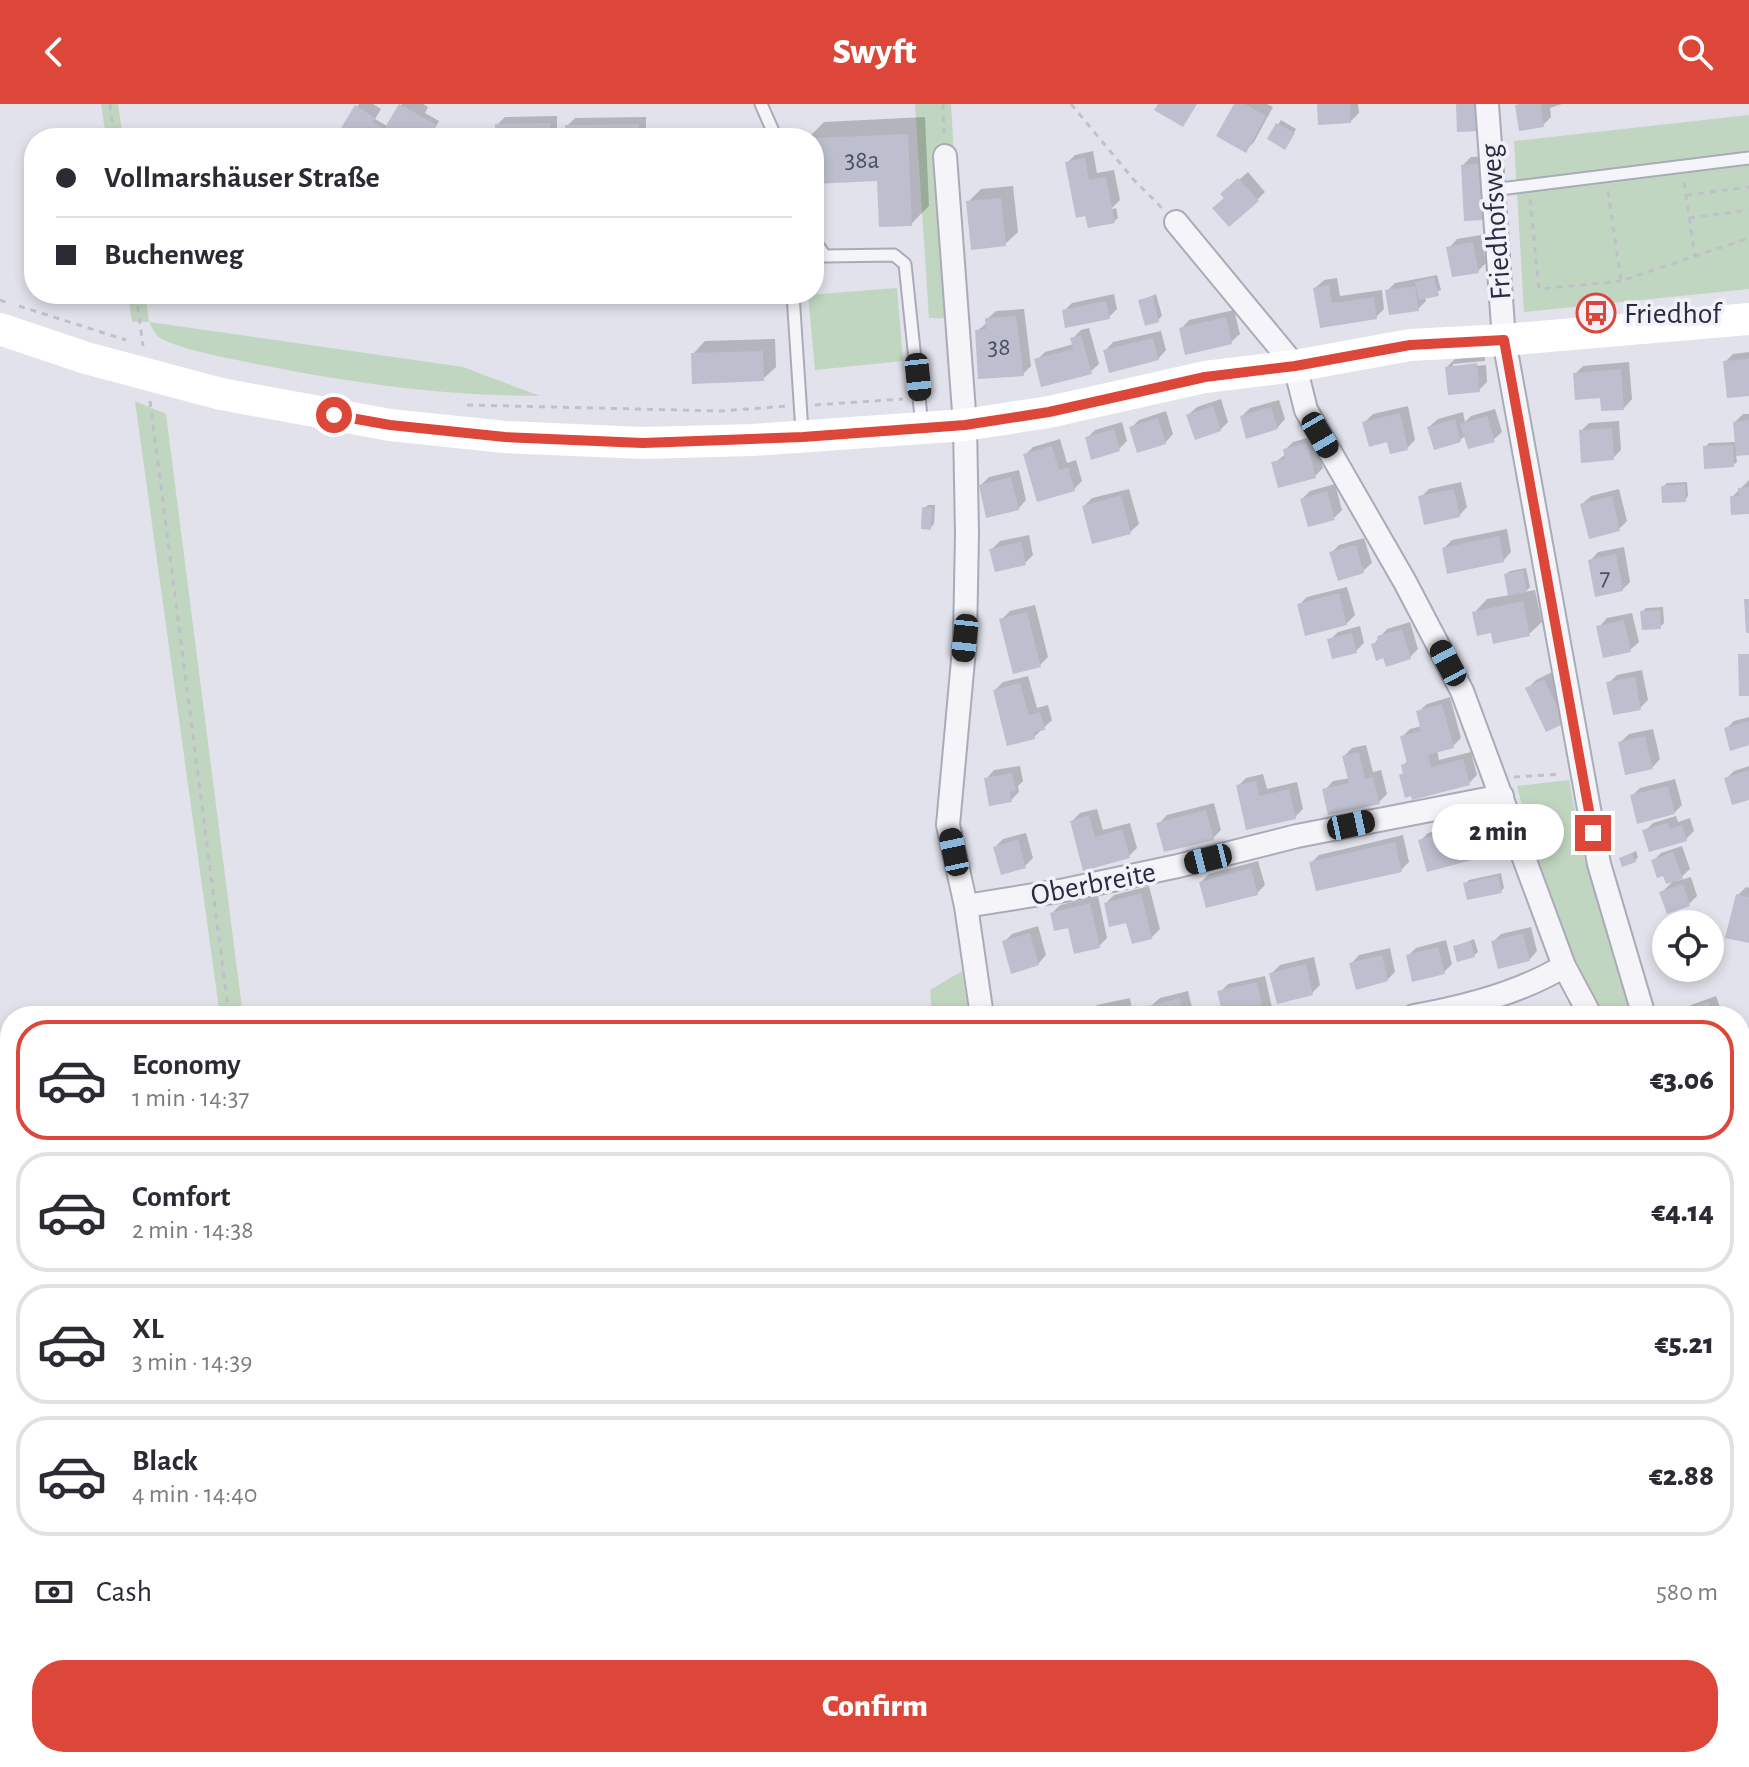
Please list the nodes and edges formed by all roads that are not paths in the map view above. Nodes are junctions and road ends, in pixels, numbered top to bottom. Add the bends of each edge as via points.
1 (761, 104) edge
2 (1487, 104) edge
3 (772, 128) edge
4 (945, 156) road end
5 (1749, 158) edge
6 (1491, 190) junction
7 (1176, 222) road end
8 (824, 255) edge
9 (794, 304) edge
10 (1749, 319) edge
11 (0, 329) edge
12 (1504, 340) junction
13 (1295, 366) junction
14 (922, 417) junction
15 (802, 421) junction
16 (965, 425) junction
17 (1498, 787) junction
18 (966, 906) junction
19 (1564, 966) junction
20 (981, 1006) edge
21 (1466, 1006) edge
22 (1585, 1006) edge
23 (1641, 1006) edge

1 - 3 lane
2 - 6 street, Friedhofsweg
4 - 16 street
5 - 6 lane
6 - 12 street, Friedhofsweg
7 - 13 street
8 - 14 lane via 894,255 905,264
9 - 15 lane
10 - 12 main road
11 - 15 main road via 145,360 221,394 390,425 643,443
12 - 13 main road via 1410,345
12 - 23 street, Friedhofsweg via 1599,864
13 - 16 main road via 1205,377
13 - 17 street via 1306,410 1462,691
14 - 15 main road
14 - 16 main road
16 - 18 street via 965,638 948,825
17 - 18 street, Oberbreite via 1122,878
17 - 19 street
18 - 20 street
19 - 21 street via 1536,983
19 - 22 street

